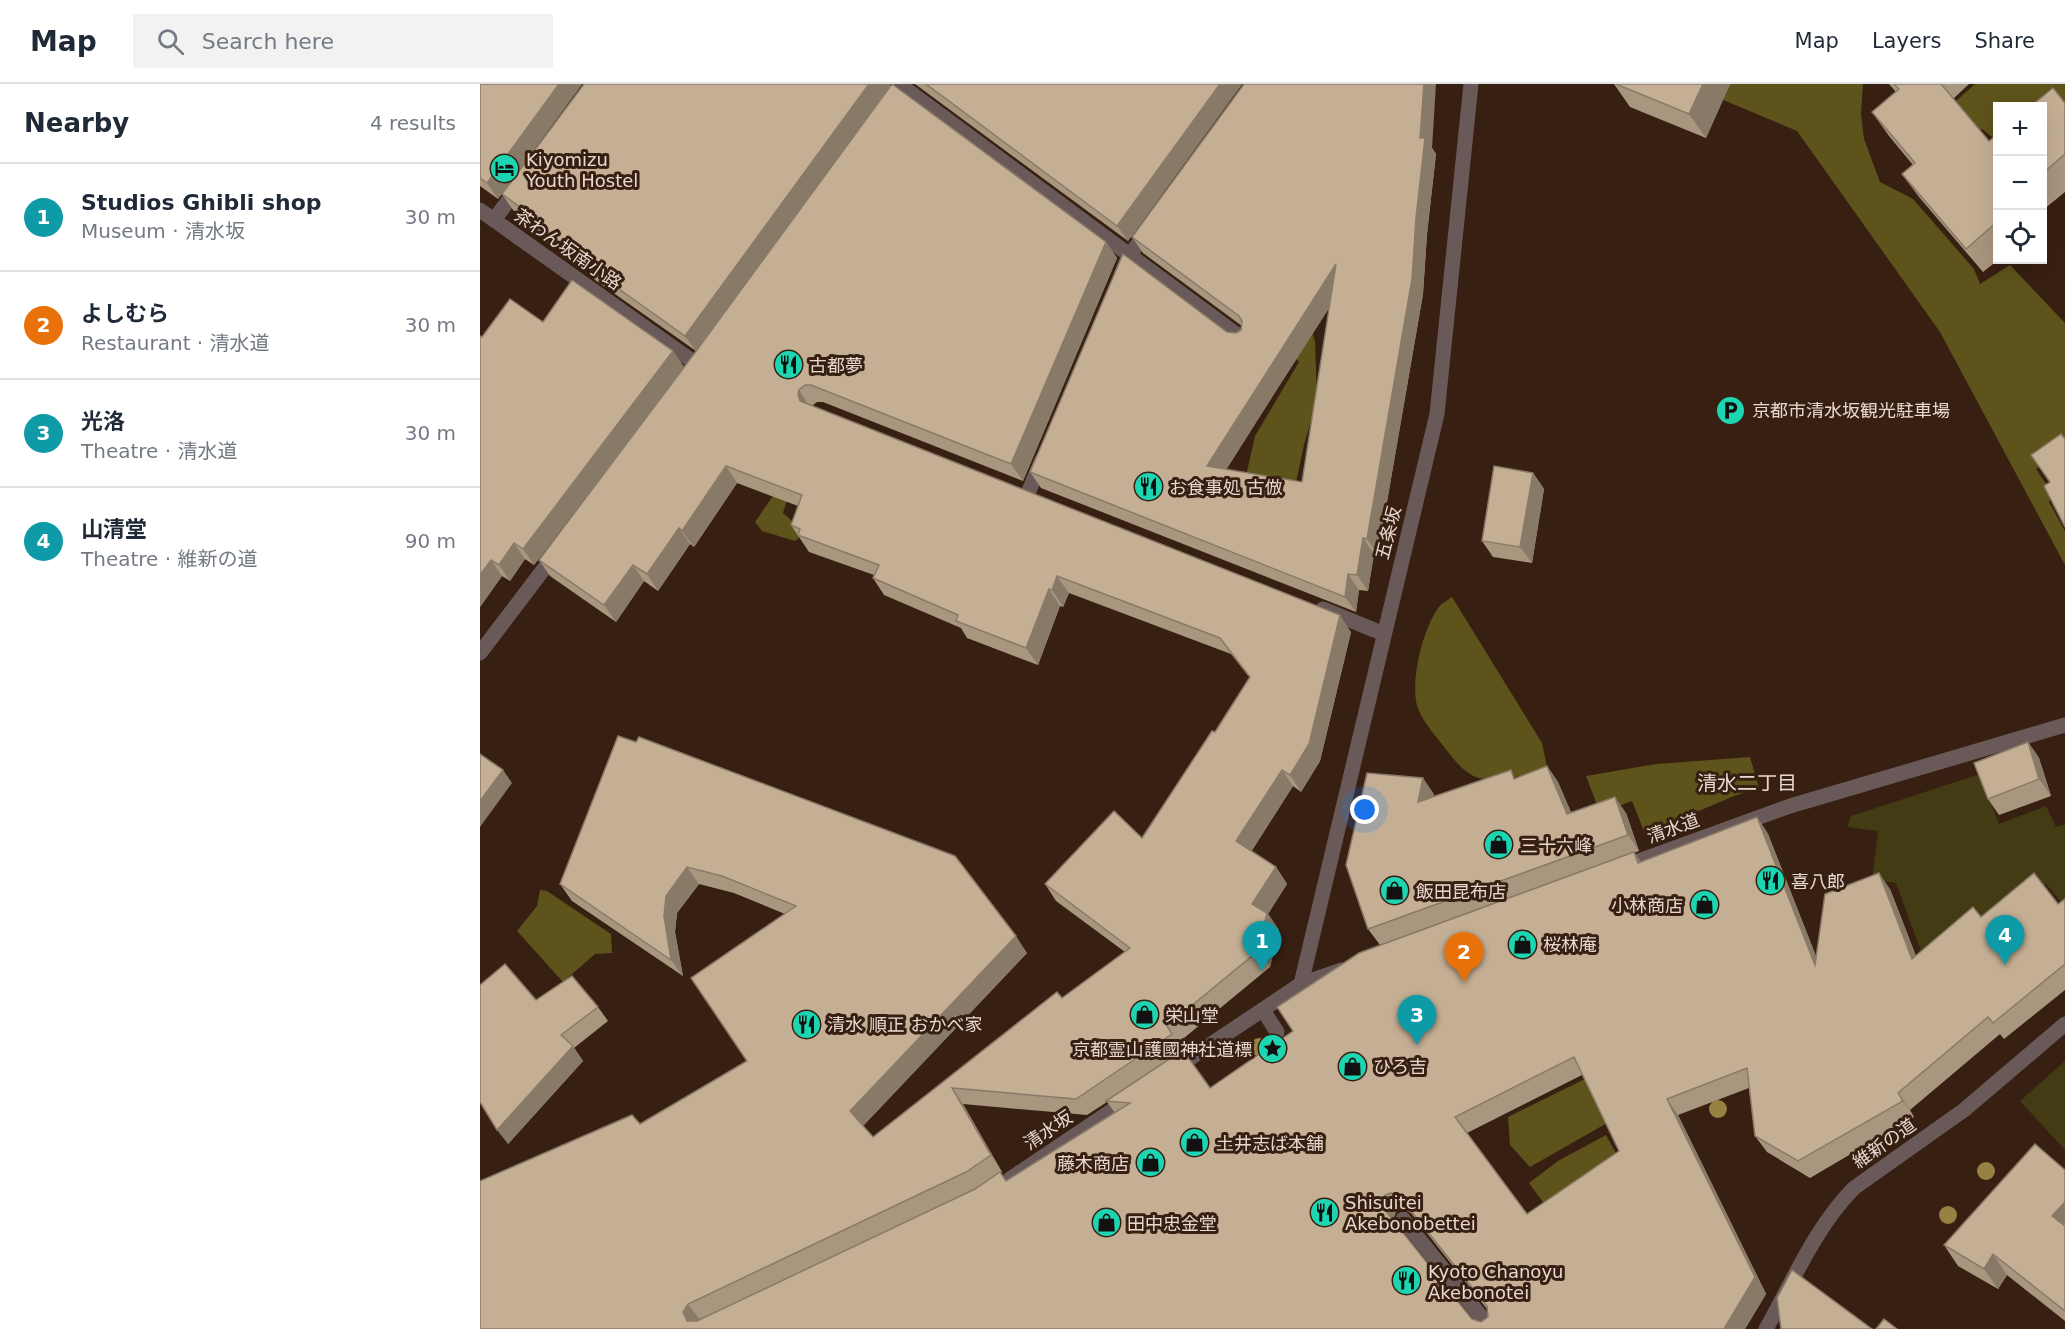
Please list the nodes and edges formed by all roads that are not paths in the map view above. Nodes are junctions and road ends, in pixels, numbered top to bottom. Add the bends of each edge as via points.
1 (1471, 84) edge
2 (902, 85) edge
3 (881, 115) edge
4 (527, 175) edge
5 (480, 210) edge
6 (1157, 218) edge
7 (494, 220) junction
8 (1129, 256) junction
9 (1116, 288) edge
10 (1244, 340) edge
11 (698, 365) edge
12 (1046, 450) edge
13 (1028, 493) edge
14 (565, 542) edge
15 (1311, 604) edge
16 (1384, 634) junction
17 (480, 653) edge
18 (2065, 725) edge
19 (1613, 870) edge
20 (1352, 966) edge
21 (1301, 984) junction
22 (1263, 1010) junction
23 (2065, 1024) edge
24 (1277, 1032) edge
25 (1163, 1076) edge
26 (1143, 1090) edge
27 (997, 1188) edge
28 (1403, 1219) edge
29 (1491, 1329) edge
30 (1766, 1329) edge

1 - 16 street, 五条坂 via 1437,414
2 - 3 street
2 - 8 street
4 - 7 street, 茶わん坂南小路
5 - 7 street
6 - 8 street
7 - 11 street, 茶わん坂南小路
8 - 9 street
8 - 10 street
12 - 13 street
14 - 17 street
15 - 16 street
16 - 21 street, 五条坂
18 - 19 street, 清水道 via 1790,806
20 - 21 street
21 - 22 street
22 - 24 street
22 - 25 street
23 - 30 street, 維新の道 via 1964,1110 1846,1196
26 - 27 street, 清水坂
28 - 29 street

